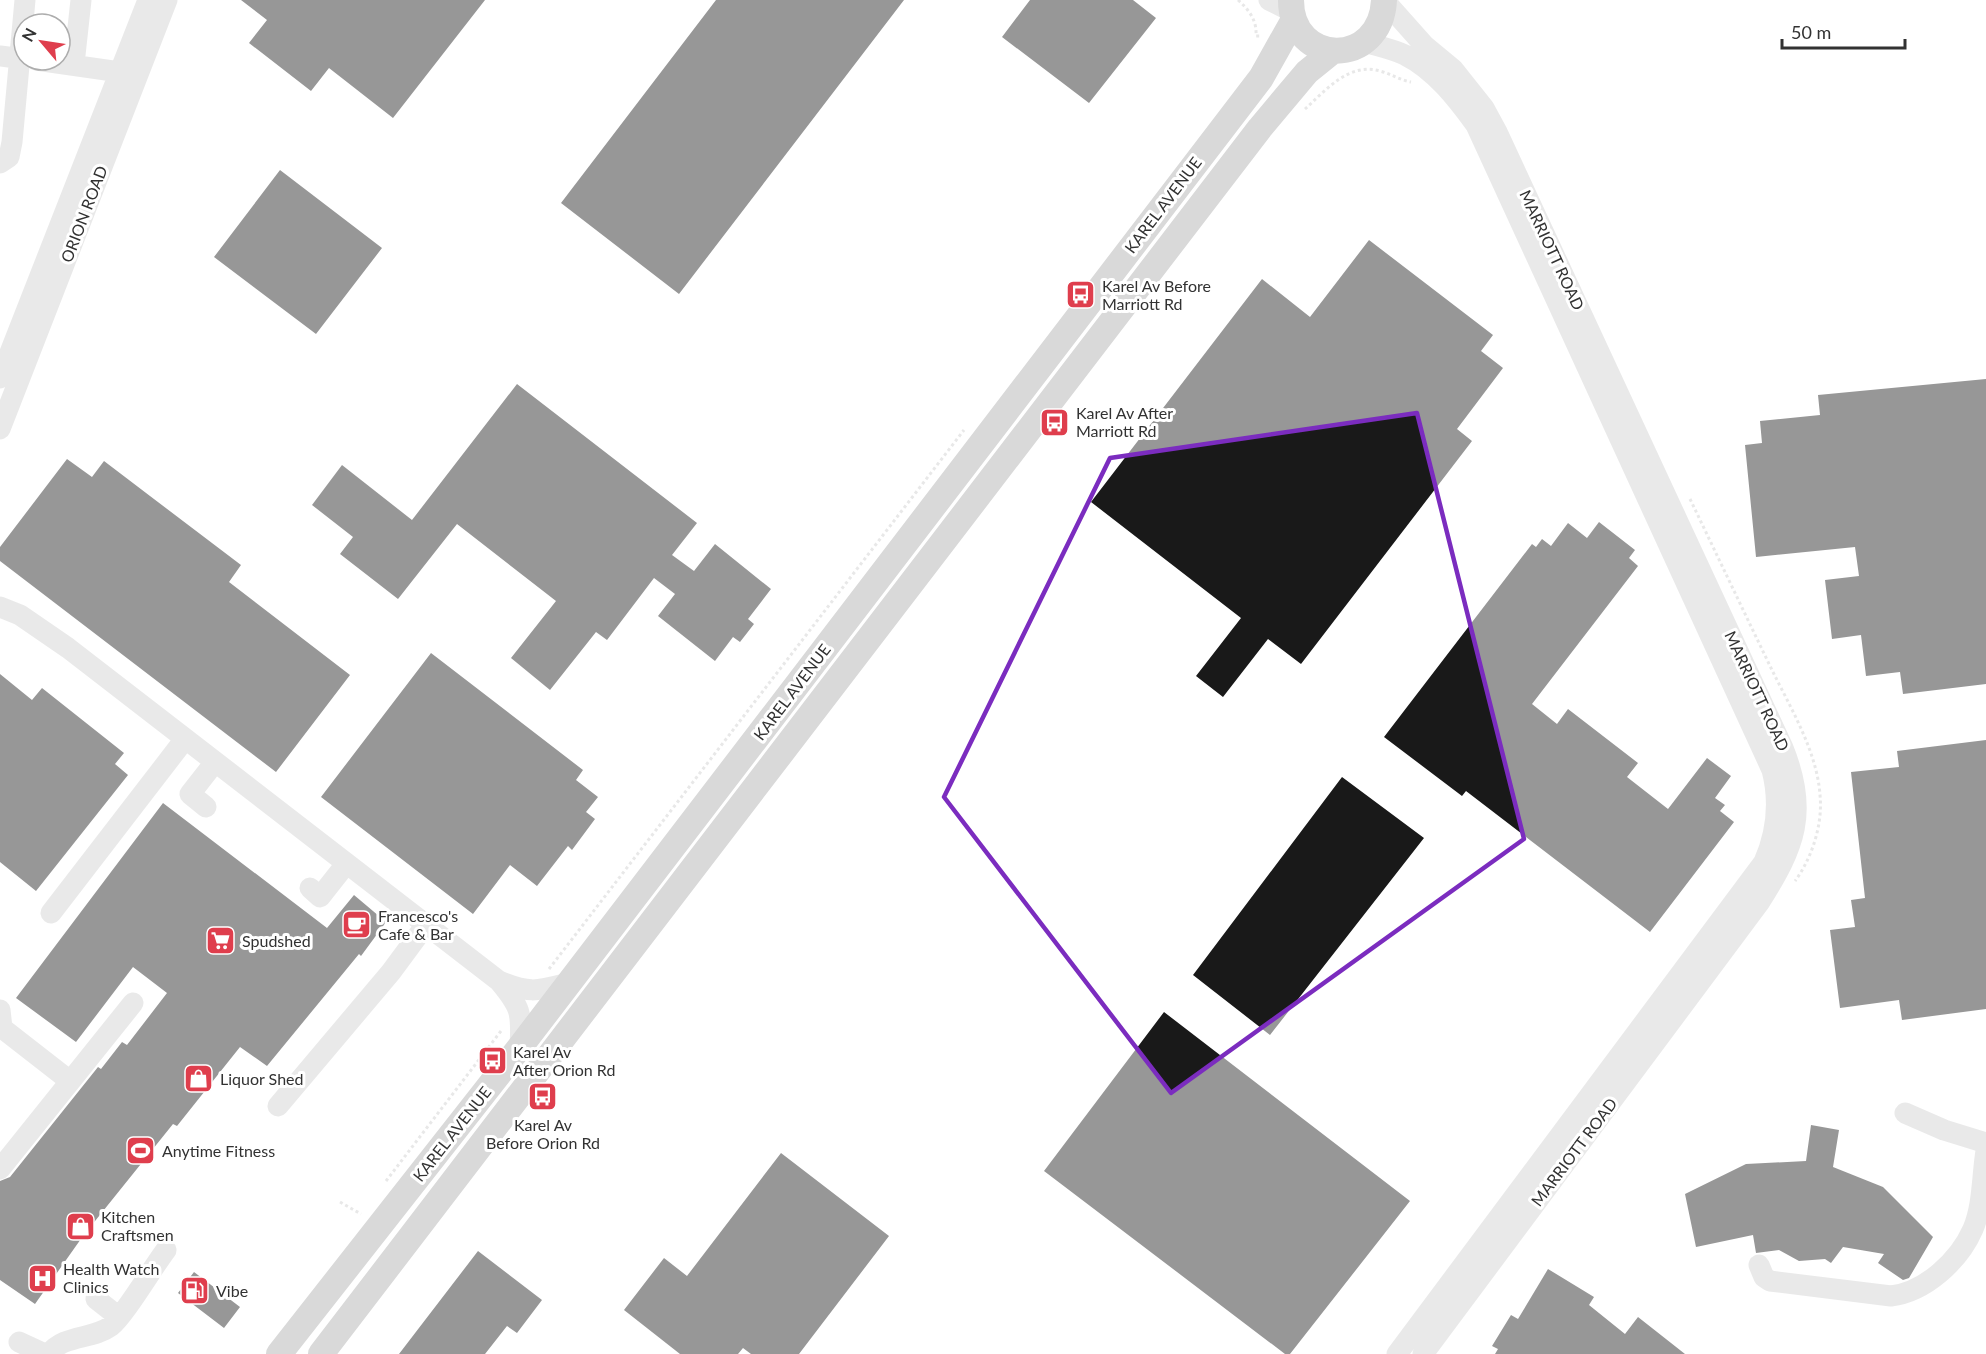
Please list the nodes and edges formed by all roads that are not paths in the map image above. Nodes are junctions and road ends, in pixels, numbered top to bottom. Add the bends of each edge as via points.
1 (81, 0) edge
2 (148, 0) edge
3 (167, 0) edge
4 (1384, 0) edge
5 (1286, 8) edge
6 (1364, 42) junction
7 (1333, 51) junction
8 (74, 64) joint
9 (19, 72) edge
10 (120, 72) junction
11 (0, 163) edge
12 (0, 378) edge
13 (0, 429) edge
14 (0, 607) edge
15 (185, 739) junction
16 (215, 762) junction
17 (206, 807) dead end
18 (346, 864) junction
19 (310, 888) dead end
20 (51, 913) dead end
21 (424, 926) junction
22 (569, 983) junction
23 (525, 999) junction
24 (133, 1004) dead end
25 (1, 1023) edge
26 (520, 1047) junction
27 (70, 1081) junction
28 (287, 1105) dead end
29 (1905, 1113) dead end
30 (1986, 1143) edge
31 (1986, 1151) edge
32 (0, 1169) edge
33 (442, 1196) junction
34 (166, 1250) dead end
35 (1759, 1265) dead end
36 (346, 1268) junction
37 (96, 1299) dead end
38 (119, 1317) junction
39 (19, 1342) dead end
40 (47, 1354) edge
41 (279, 1354) edge
42 (321, 1354) edge
43 (1396, 1354) edge
44 (1424, 1354) edge

1 - 8 street
2 - 10 street, ORION ROAD
3 - 13 street, ORION ROAD
4 - 6 main road via 1379,24
4 - 44 street, MARRIOTT ROAD via 1424,45 1453,69 1484,108 1497,132 1783,748 1795,781 1797,805 1790,849 1759,903
5 - 7 main road, KAREL AVENUE via 1309,42
5 - 22 main road, KAREL AVENUE via 1261,78
6 - 7 main road, KAREL AVENUE via 1344,51
6 - 43 street, MARRIOTT ROAD via 1405,55 1417,63 1441,81 1476,125 1772,770 1777,810 1764,862
7 - 33 main road, KAREL AVENUE via 1307,72 1260,128
8 - 10 street
9 - 11 street via 9,157
10 - 12 street, ORION ROAD
14 - 15 street via 20,615 68,648
15 - 16 street
15 - 20 street
16 - 17 street via 190,794
16 - 18 street
18 - 19 street via 320,897
18 - 21 street
21 - 23 street via 499,981 522,991
21 - 28 street via 397,977
22 - 23 street
22 - 26 main road, KAREL AVENUE
23 - 26 street
24 - 27 street
25 - 27 street
26 - 36 main road, KAREL AVENUE
27 - 32 street
29 - 30 street
31 - 35 street via 1974,1228 1957,1253 1920,1287 1891,1296 1770,1281
33 - 36 main road via 430,1195
33 - 42 main road, KAREL AVENUE
34 - 38 street
36 - 41 main road, KAREL AVENUE
37 - 38 street
38 - 40 street via 98,1334 56,1345
39 - 40 street

